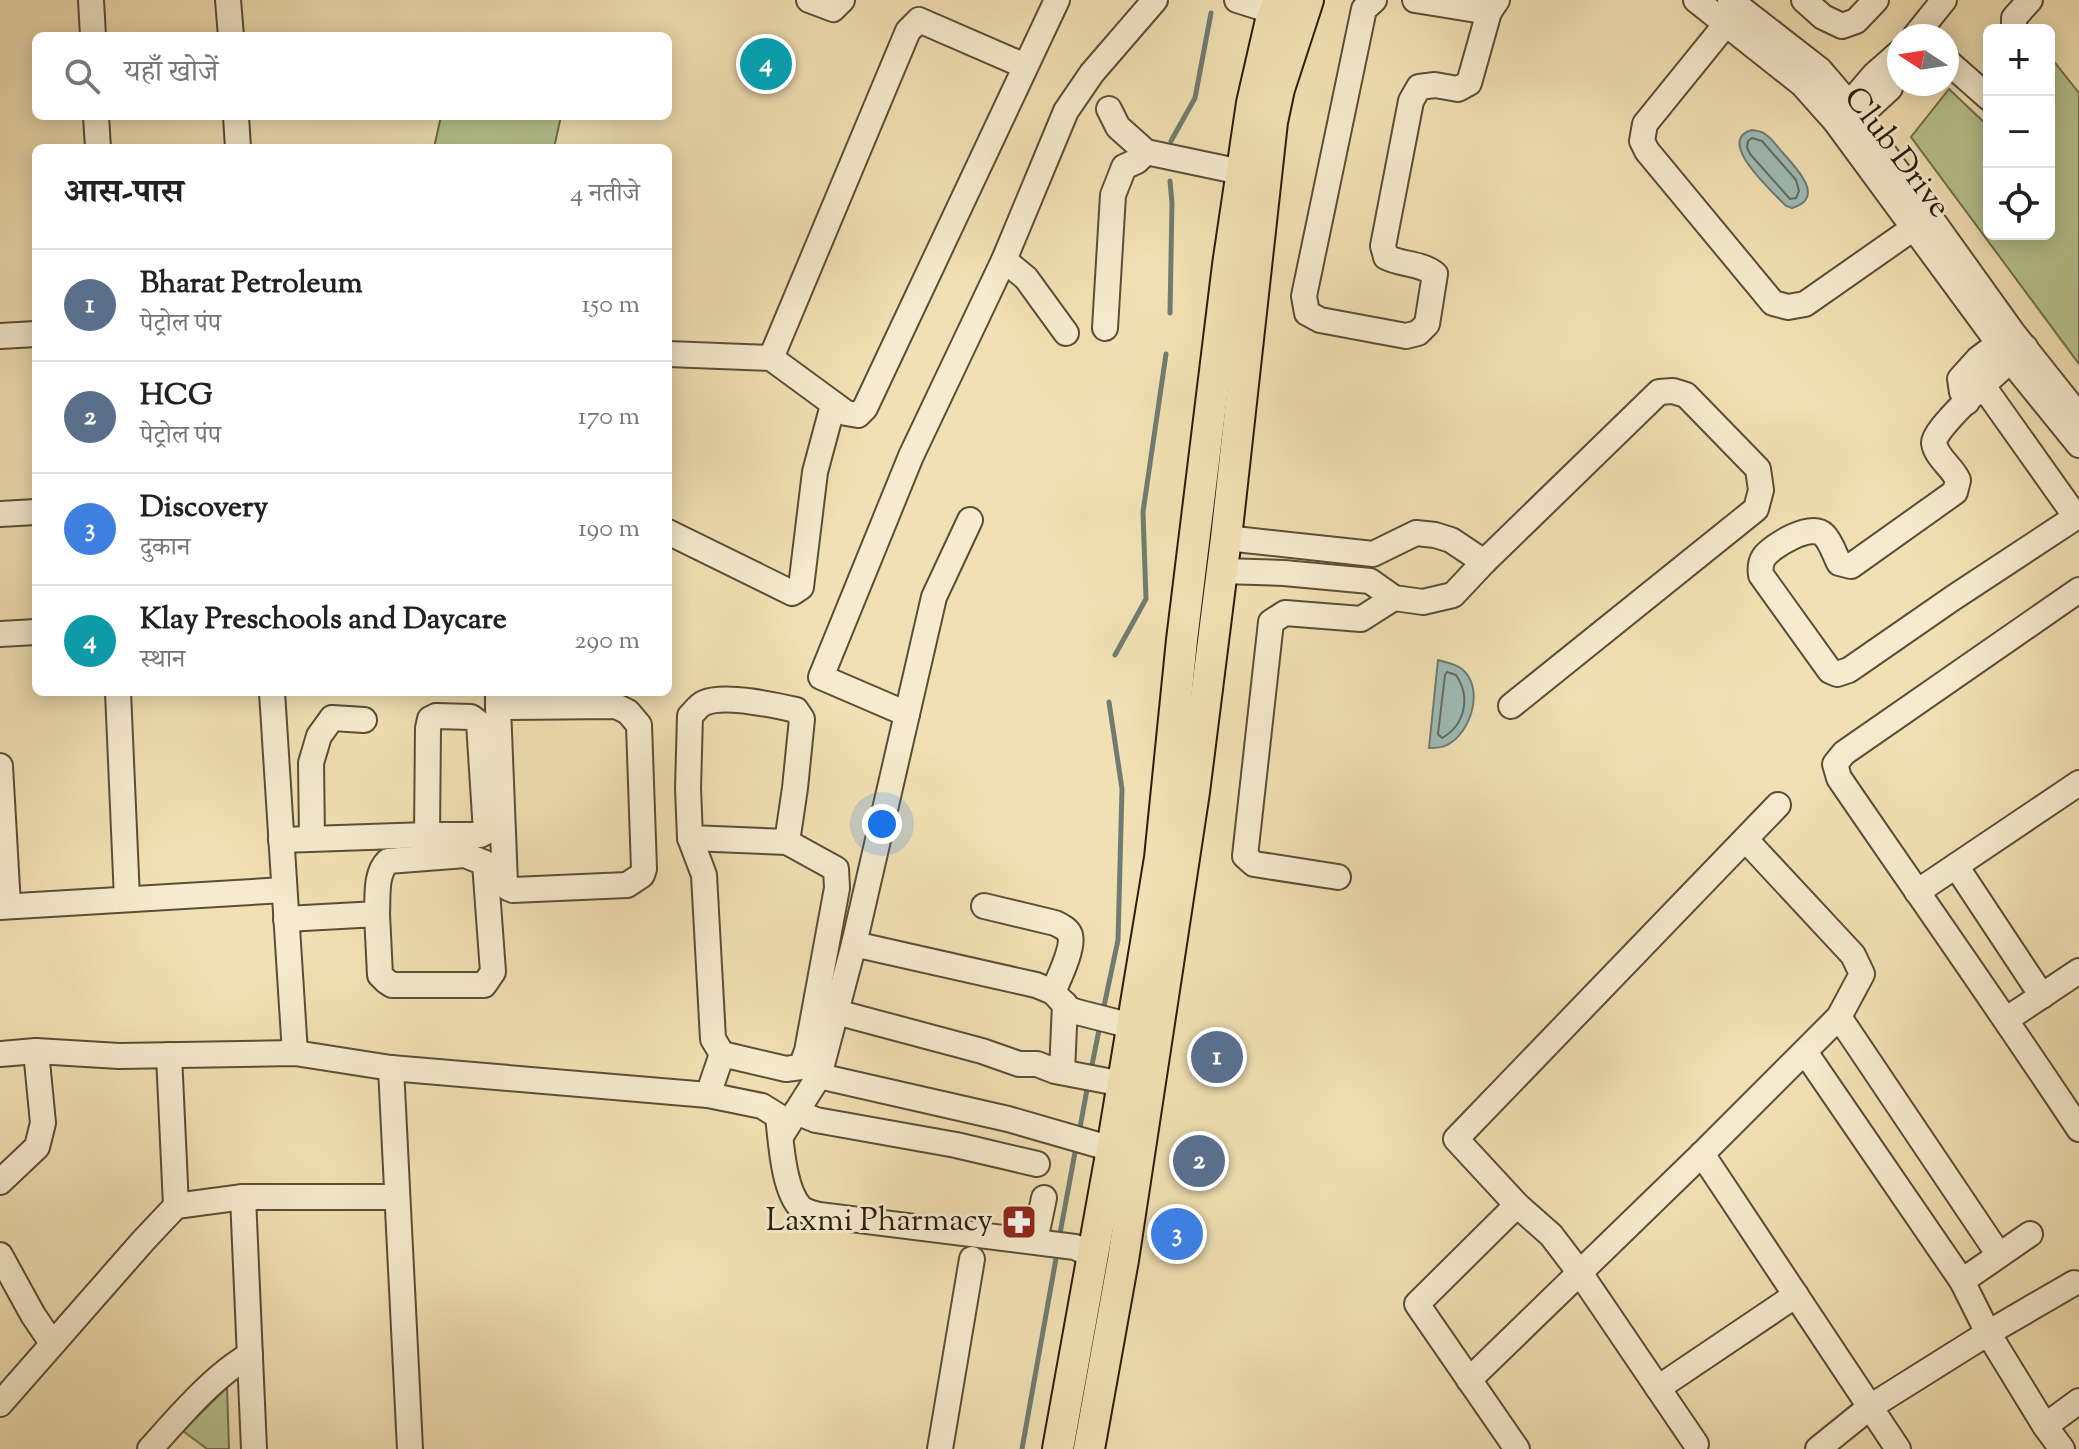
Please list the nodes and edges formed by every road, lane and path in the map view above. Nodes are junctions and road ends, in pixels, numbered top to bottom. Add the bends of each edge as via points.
1 (91, 0) edge
2 (228, 0) edge
3 (809, 0) edge
4 (842, 0) edge
5 (1057, 0) edge
6 (1155, 0) edge
7 (1237, 0) edge
8 (1308, 0) edge
9 (1374, 0) edge
10 (1415, 0) edge
11 (1696, 0) edge
12 (1804, 0) edge
13 (1876, 0) edge
14 (1944, 0) edge
15 (2030, 0) edge
16 (1277, 6) edge
17 (1493, 6) edge
18 (1728, 12) edge
19 (1925, 24) edge
20 (2014, 24) edge
21 (93, 32) edge
22 (231, 32) edge
23 (1887, 64) edge
24 (1025, 66) junction
25 (1959, 72) edge
26 (1987, 96) edge
27 (1109, 109) dead end
28 (1846, 118) junction
29 (96, 120) edge
30 (236, 120) edge
31 (98, 144) edge
32 (238, 144) edge
33 (1146, 152) junction
34 (1241, 172) junction
35 (1922, 222) junction
36 (1004, 260) junction
37 (1105, 328) dead end
38 (1066, 333) dead end
39 (32, 334) edge
40 (0, 336) edge
41 (2012, 345) junction
42 (672, 354) edge
43 (771, 358) junction
44 (1975, 394) junction
45 (833, 405) junction
46 (2079, 416) edge
47 (2079, 445) edge
48 (32, 512) edge
49 (0, 514) edge
50 (2078, 516) edge
51 (970, 520) dead end
52 (672, 534) edge
53 (1226, 538) junction
54 (1285, 544) junction
55 (1373, 554) junction
56 (1484, 562) junction
57 (1222, 571) junction
58 (1284, 573) junction
59 (1370, 581) junction
60 (2079, 590) edge
61 (1394, 598) junction
62 (32, 632) edge
63 (0, 634) edge
64 (118, 696) edge
65 (272, 696) edge
66 (498, 700) edge
67 (1511, 706) dead end
68 (907, 714) junction
69 (364, 720) dead end
70 (0, 766) edge
71 (2079, 783) edge
72 (1778, 805) dead end
73 (427, 835) junction
74 (312, 838) junction
75 (690, 838) junction
76 (281, 840) junction
77 (1746, 840) junction
78 (787, 842) junction
79 (1956, 866) junction
80 (1338, 877) dead end
81 (284, 890) junction
82 (1917, 892) junction
83 (127, 899) junction
84 (984, 906) dead end
85 (4, 907) edge
86 (377, 914) junction
87 (286, 919) junction
88 (854, 944) junction
89 (2079, 971) edge
90 (2042, 996) junction
91 (1065, 1003) junction
92 (836, 1012) junction
93 (1839, 1017) junction
94 (2007, 1019) junction
95 (1120, 1024) junction
96 (36, 1051) junction
97 (1805, 1052) junction
98 (295, 1053) junction
99 (0, 1054) edge
100 (722, 1054) junction
101 (169, 1055) junction
102 (391, 1068) junction
103 (819, 1076) junction
104 (1091, 1078) junction
105 (708, 1095) junction
106 (796, 1112) junction
107 (2079, 1129) edge
108 (781, 1136) junction
109 (1100, 1145) junction
110 (1702, 1154) junction
111 (1037, 1164) dead end
112 (0, 1182) edge
113 (243, 1197) junction
114 (396, 1197) junction
115 (1044, 1198) dead end
116 (1517, 1205) junction
117 (176, 1206) junction
118 (2030, 1234) dead end
119 (1040, 1242) junction
120 (1083, 1251) junction
121 (0, 1255) edge
122 (1999, 1255) junction
123 (972, 1259) dead end
124 (1580, 1273) junction
125 (1962, 1281) junction
126 (2074, 1283) dead end
127 (1796, 1295) junction
128 (1988, 1333) junction
129 (52, 1343) junction
130 (250, 1355) junction
131 (1469, 1380) junction
132 (1658, 1388) junction
133 (2079, 1401) edge
134 (0, 1404) edge
135 (1870, 1407) junction
136 (2045, 1426) junction
137 (1696, 1444) dead end
138 (150, 1449) edge
139 (254, 1449) edge
140 (410, 1449) edge
141 (940, 1449) edge
142 (1058, 1449) edge
143 (1089, 1449) edge
144 (1517, 1449) edge
145 (1818, 1449) edge
146 (1898, 1449) edge
147 (2062, 1449) edge

1 - 21 street
2 - 22 street
3 - 4 street via 833,9
5 - 24 street
6 - 36 street via 1066,111
7 - 16 street
8 - 53 main road via 1272,122
9 - 17 street via 1364,9 1304,296 1307,313 1320,320 1406,336 1427,324 1435,274 1386,257 1383,246 1411,101 1419,87 1458,89 1469,83
10 - 17 street
11 - 18 street, Club Drive
12 - 13 street via 1842,26 1856,21
14 - 19 street
15 - 20 street
16 - 34 main road
18 - 28 street, Club Drive via 1820,70
18 - 35 street via 1645,124 1642,141 1773,303 1805,304
23 - 28 street
24 - 43 street via 919,20 908,31
24 - 45 street via 865,408 858,415
25 - 26 street
27 - 33 street via 1118,127
28 - 35 street, Club Drive
29 - 31 street
30 - 32 street
33 - 34 street
33 - 37 street via 1124,167 1113,195
34 - 95 main road via 1160,858
35 - 41 street, Club Drive
36 - 38 street via 1026,278
36 - 68 street via 911,456 821,677
39 - 40 street
41 - 44 street
41 - 46 street, Club Drive
41 - 47 street, Club Drive
42 - 43 street
43 - 45 street
44 - 50 street
44 - 50 street via 1934,440 1958,480 1955,492 1851,566 1839,563 1824,535 1815,530 1803,531 1766,554 1761,575 1830,671 1849,670
45 - 52 street via 815,472 801,587 792,593
48 - 49 street
51 - 68 street via 934,597
53 - 54 street
53 - 57 main road
54 - 55 street
54 - 58 street
55 - 56 street via 1416,533 1451,540
55 - 59 street
56 - 61 street via 1453,595 1423,602
56 - 67 street via 1659,392 1686,395 1758,469 1761,490 1756,509
57 - 58 street
57 - 143 main road via 1141,1147
58 - 59 street
59 - 61 street
60 - 82 street via 1835,764 1839,778
61 - 80 street via 1361,619 1285,613 1271,622 1245,856 1254,864
62 - 63 street
64 - 83 street
65 - 76 street
66 - 66 street via 508,888 627,885 642,875 639,725 616,706
68 - 88 street
69 - 74 street via 332,718 319,736 311,763
70 - 85 street
71 - 79 street
72 - 77 street
73 - 73 street via 486,832 479,723 471,717 430,719
73 - 74 street
74 - 76 street
75 - 78 street
75 - 78 street via 690,716 703,703 723,700 796,710 802,719
75 - 100 street via 704,875 713,1039
76 - 81 street
77 - 93 street via 1853,955 1862,974
77 - 116 street via 1456,1139
78 - 100 street via 836,869 807,1051 801,1067 786,1069
79 - 82 street
79 - 90 street
81 - 83 street
81 - 87 street
82 - 94 street
83 - 85 street
84 - 91 street via 1066,929 1070,945
86 - 86 street via 381,868 388,861 474,857 485,863 493,972 484,985 392,985 380,975
86 - 87 street
87 - 98 street
88 - 91 street via 1036,985
88 - 92 street
89 - 90 street
90 - 94 street
91 - 95 street
91 - 104 street
92 - 103 street
92 - 104 street via 1019,1064
93 - 97 street
93 - 122 street
94 - 107 street
95 - 104 main road
96 - 99 street
96 - 101 street
96 - 112 street via 43,1123 37,1147
97 - 110 street
97 - 125 street
98 - 101 street
98 - 102 street
100 - 105 street
101 - 117 street
102 - 105 street
102 - 114 street
103 - 106 street
103 - 109 street
104 - 109 main road
105 - 108 street via 762,1106 778,1116
106 - 108 street
106 - 111 street
108 - 119 street via 793,1196 806,1211
109 - 120 main road
110 - 124 street
110 - 127 street
113 - 114 street
113 - 117 street
113 - 130 street
114 - 140 street
115 - 119 street
116 - 124 street via 1551,1235
116 - 131 street via 1417,1304
117 - 129 street
118 - 122 street
119 - 120 street
120 - 142 main road
121 - 129 street
122 - 125 street
123 - 141 street
124 - 131 street
124 - 132 street
125 - 128 street
126 - 128 street
127 - 132 street
127 - 135 street
128 - 135 street
128 - 136 street
129 - 134 street
130 - 138 street via 189,1406
130 - 139 street
131 - 144 street
132 - 137 street
133 - 136 street
135 - 145 street
135 - 146 street
136 - 147 street

